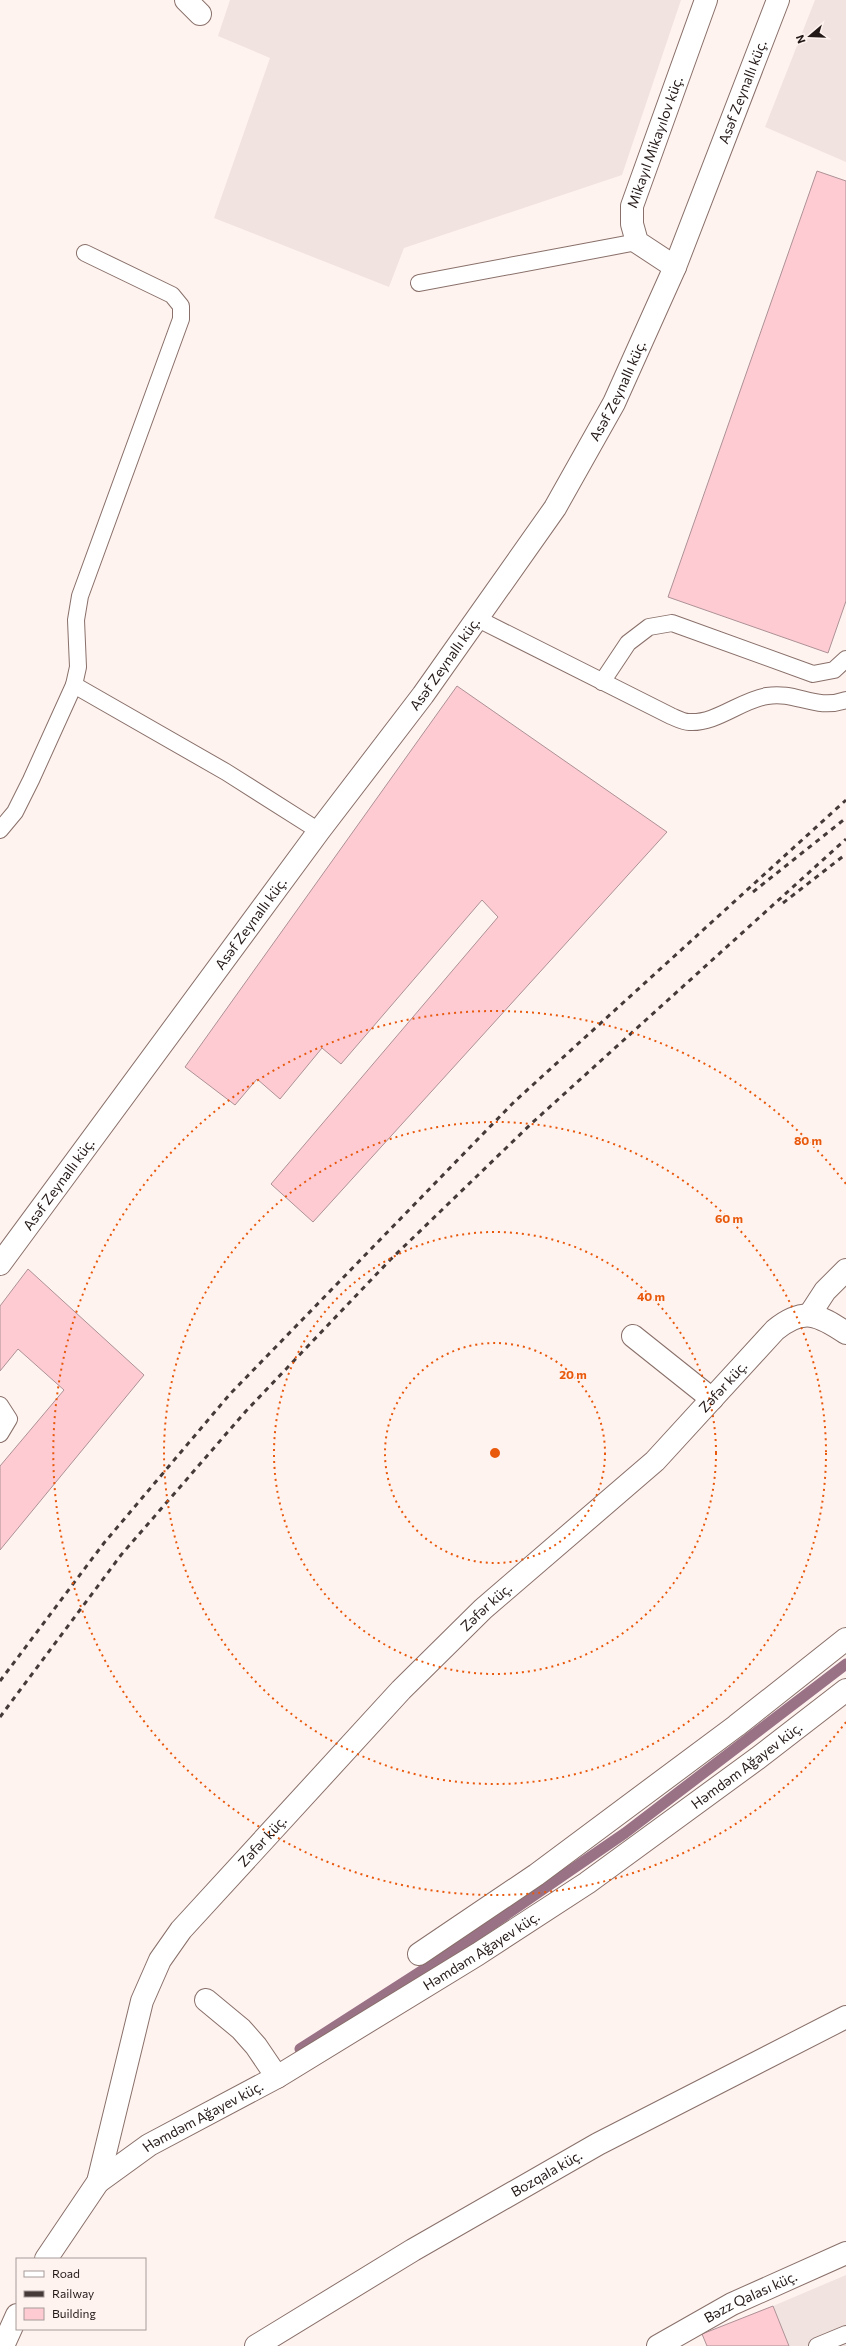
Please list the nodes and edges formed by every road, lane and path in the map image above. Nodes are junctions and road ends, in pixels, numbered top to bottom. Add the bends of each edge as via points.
1 (706, 0) edge
2 (778, 0) edge
3 (636, 242) junction
4 (85, 253) dead end
5 (675, 267) junction
6 (419, 284) dead end
7 (478, 618) junction
8 (846, 659) edge
9 (602, 682) junction
10 (74, 685) junction
11 (846, 700) edge
12 (0, 830) edge
13 (319, 831) junction
14 (0, 1264) edge
15 (846, 1270) edge
16 (810, 1314) junction
17 (846, 1333) edge
18 (633, 1336) dead end
19 (712, 1399) junction
20 (0, 1405) edge
21 (0, 1434) edge
22 (846, 1639) edge
23 (846, 1690) edge
24 (419, 1954) dead end
25 (206, 2000) dead end
26 (846, 2017) edge
27 (277, 2077) junction
28 (98, 2182) junction
29 (846, 2253) edge
30 (47, 2258) edge
31 (16, 2317) edge
32 (846, 2334) edge
33 (3, 2346) edge
34 (256, 2346) edge
35 (658, 2346) edge
36 (817, 2346) edge

1 - 3 street, Mikayıl Mikayılov küç. via 632,206
2 - 5 street, Asəf Zeynallı küç.
3 - 5 street
3 - 6 lane
4 - 10 lane via 172,295 181,306 181,319 80,596 76,620 78,667
5 - 7 street, Asəf Zeynallı küç. via 614,403 582,463 530,545
7 - 9 lane
7 - 13 street, Asəf Zeynallı küç.
8 - 9 lane via 834,670 813,674 672,624 649,628 628,643
9 - 11 lane via 688,722 708,719 767,696 786,695 824,705
10 - 12 lane via 15,812
10 - 13 lane via 226,772
13 - 14 street, Asəf Zeynallı küç.
15 - 16 street via 825,1291
16 - 17 street
16 - 19 street, Zəfər küç. via 788,1319 775,1330
18 - 19 street
19 - 28 street, Zəfər küç. via 655,1460 483,1609 401,1690 180,1930 153,1974 142,2001
20 - 21 lane via 9,1420
22 - 24 street via 736,1726 536,1875
23 - 27 street, Həmdəm Ağayev küç. via 587,1883 478,1954
25 - 27 street via 241,2029
26 - 34 street, Bozqala küç. via 598,2144 413,2250
27 - 28 street, Həmdəm Ağayev küç. via 149,2145
28 - 30 street
29 - 35 street, Bəzz Qalası küç. via 732,2304
31 - 33 street
32 - 36 lane

